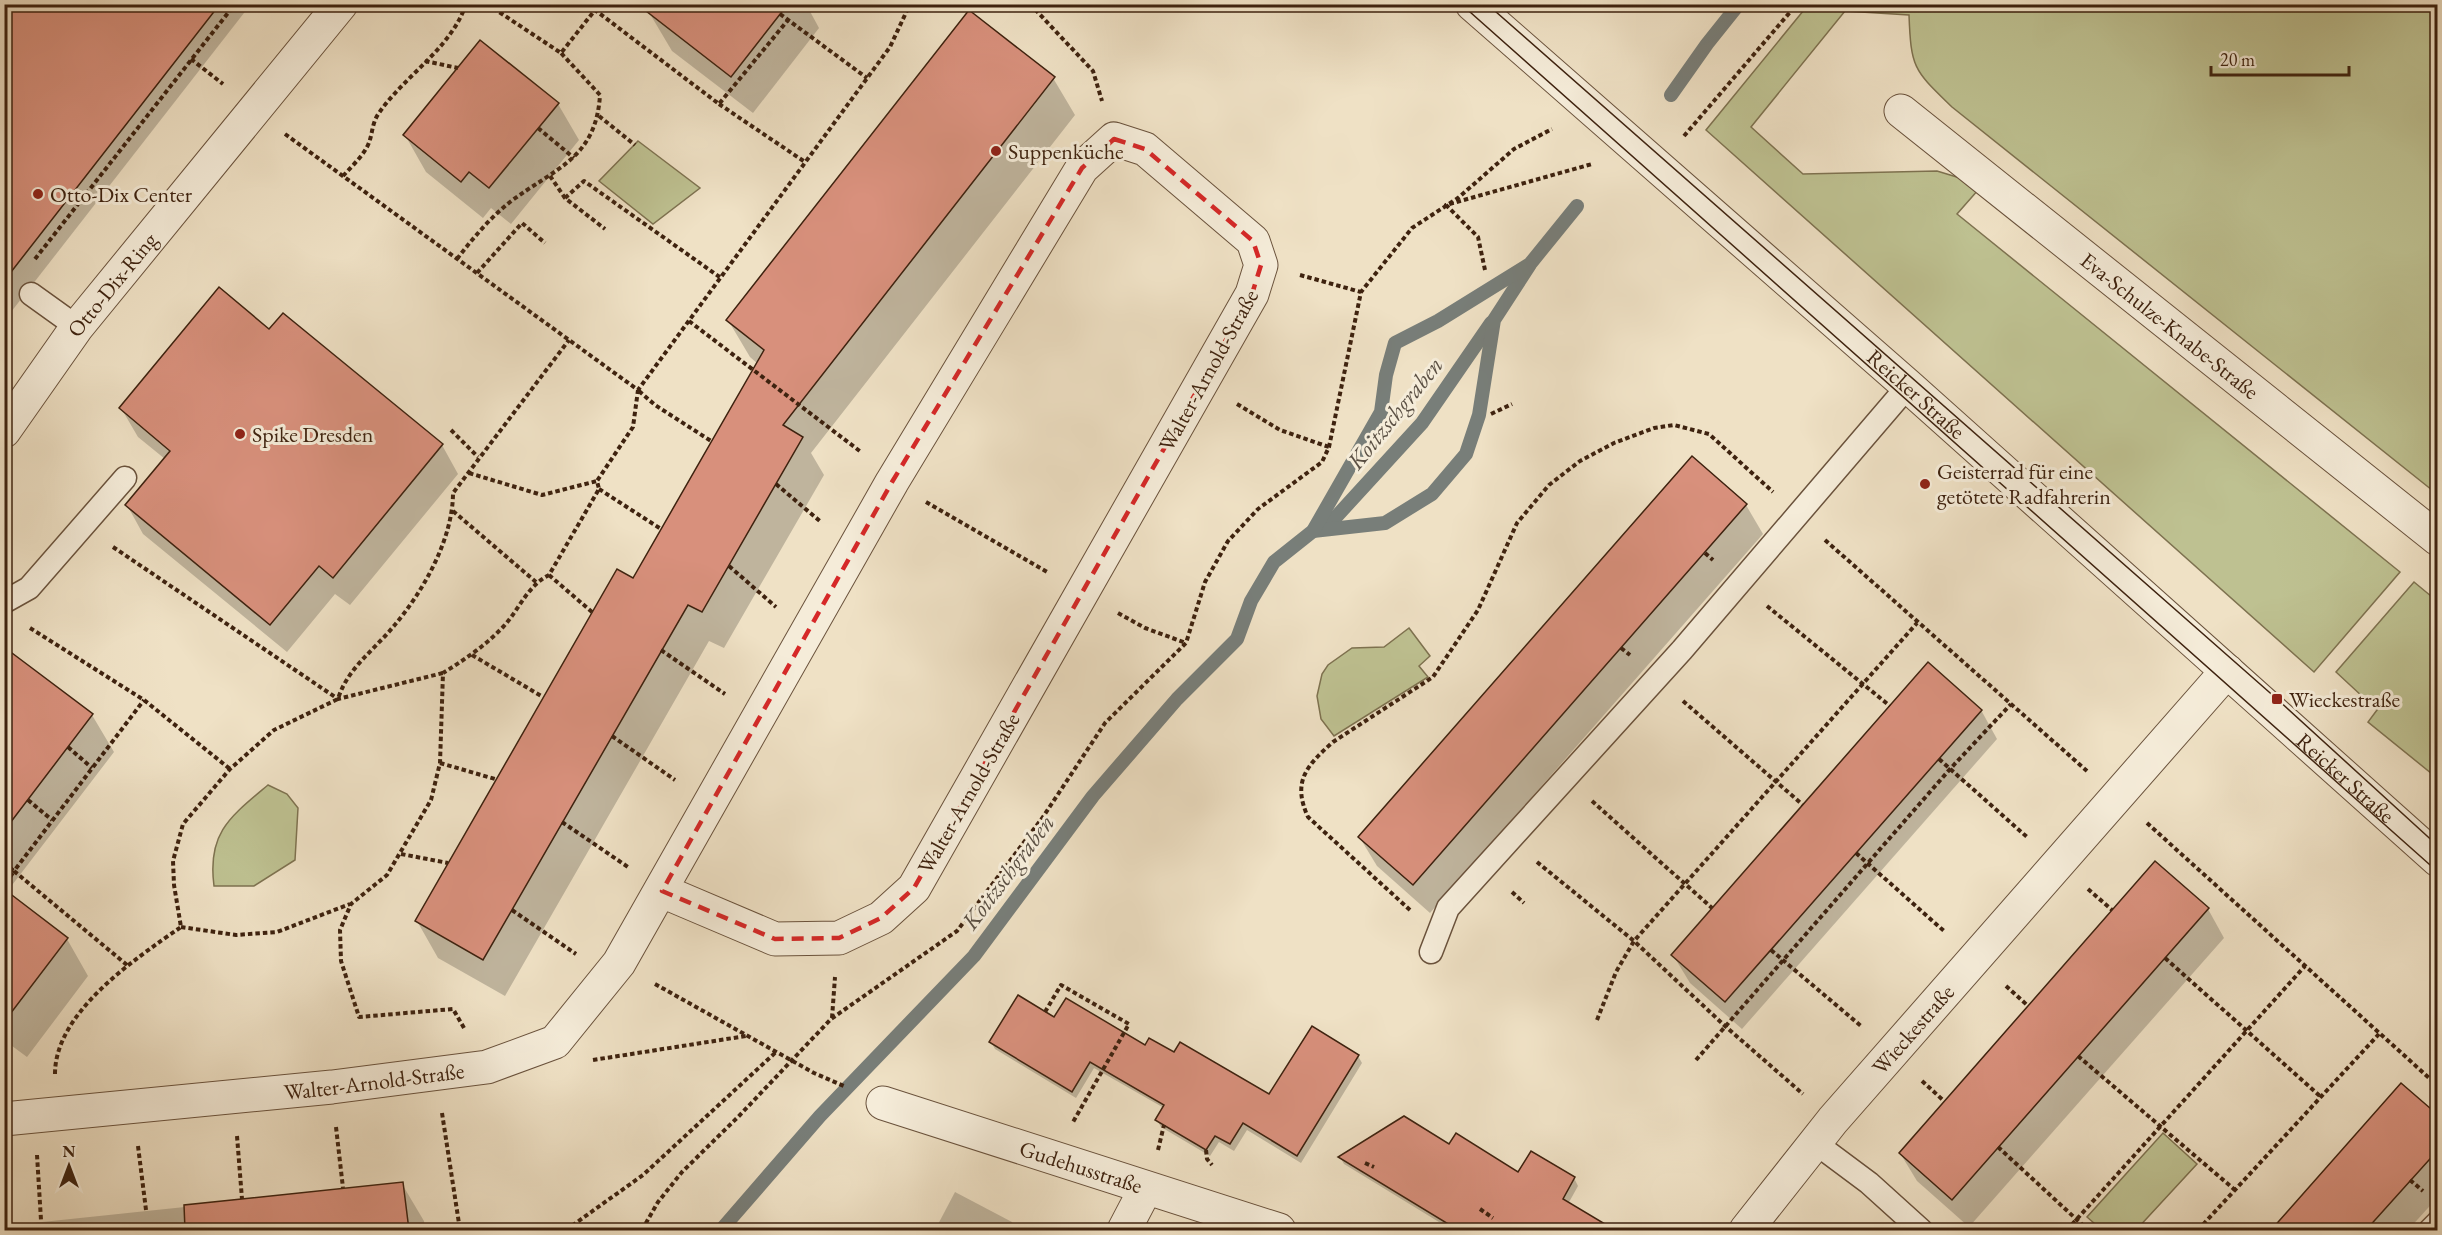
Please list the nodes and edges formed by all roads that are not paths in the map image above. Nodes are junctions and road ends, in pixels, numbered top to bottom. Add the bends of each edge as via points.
1 (341, 4) edge
2 (1472, 4) edge
3 (1901, 111) dead end
4 (31, 294) dead end
5 (77, 327) junction
6 (1908, 386) junction
7 (4, 431) edge
8 (125, 477) dead end
9 (2438, 539) edge
10 (4, 602) edge
11 (2227, 671) junction
12 (2438, 860) edge
13 (662, 891) junction
14 (1431, 951) dead end
15 (883, 1102) dead end
16 (31, 1116) edge
17 (1824, 1131) junction
18 (1146, 1188) junction
19 (2438, 1222) edge
20 (1124, 1230) edge
21 (1279, 1230) edge
22 (1746, 1230) edge
23 (1921, 1230) edge
24 (2430, 1230) edge

1 - 5 street, Otto-Dix-Ring
2 - 6 street, Reicker Straße
3 - 9 street, Eva-Schulze-Knabe-Straße
4 - 5 lane
5 - 7 street, Otto-Dix-Ring
6 - 11 street, Reicker Straße
6 - 14 lane via 1656,678 1448,908
8 - 10 lane via 29,588
11 - 12 street, Reicker Straße
11 - 17 street, Wieckestraße
13 - 13 street, Walter-Arnold-Straße via 775,939 839,938 881,918 914,888 1252,294 1261,265 1253,241 1145,149 1114,139 1082,168 854,548
13 - 16 street, Walter-Arnold-Straße via 614,970 555,1042 487,1067 332,1087
15 - 18 street, Gudehusstraße
17 - 22 street, Wieckestraße
17 - 23 lane via 1869,1183
18 - 20 street
18 - 21 street, Gudehusstraße
19 - 24 lane

